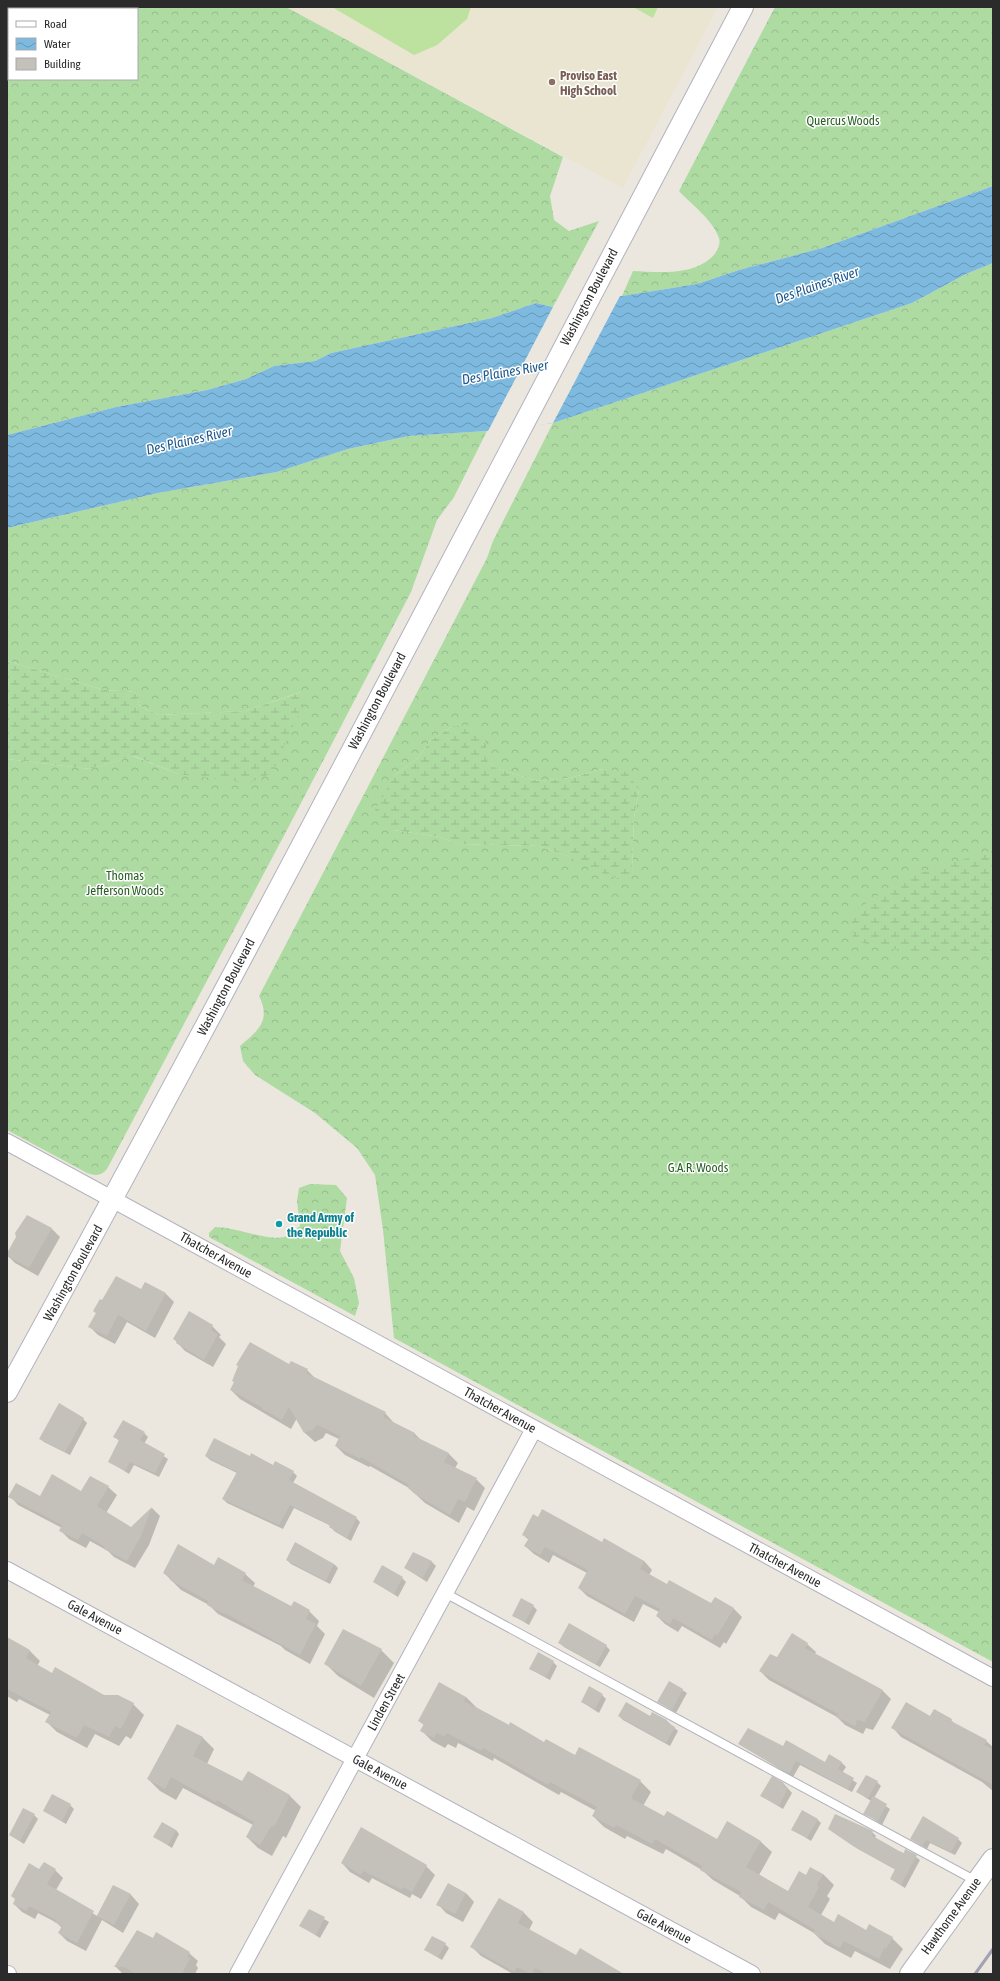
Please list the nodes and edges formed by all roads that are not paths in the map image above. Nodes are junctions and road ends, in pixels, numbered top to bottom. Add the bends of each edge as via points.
1 (743, 7) edge
2 (7, 1142) edge
3 (113, 1199) junction
4 (7, 1392) edge
5 (534, 1429) junction
6 (7, 1570) edge
7 (445, 1593) junction
8 (993, 1678) edge
9 (355, 1758) junction
10 (993, 1859) edge
11 (976, 1881) junction
12 (238, 1974) edge
13 (752, 1974) edge
14 (910, 1974) edge

1 - 3 street, Washington Boulevard
2 - 3 street, Thatcher Avenue
3 - 4 street, Washington Boulevard
3 - 5 street, Thatcher Avenue
5 - 7 street, Linden Street
5 - 8 street, Thatcher Avenue
6 - 9 street, Gale Avenue
7 - 9 street, Linden Street
7 - 11 lane
9 - 12 street, Linden Street
9 - 13 street, Gale Avenue
10 - 11 street, Hawthorne Avenue
11 - 14 street, Hawthorne Avenue

